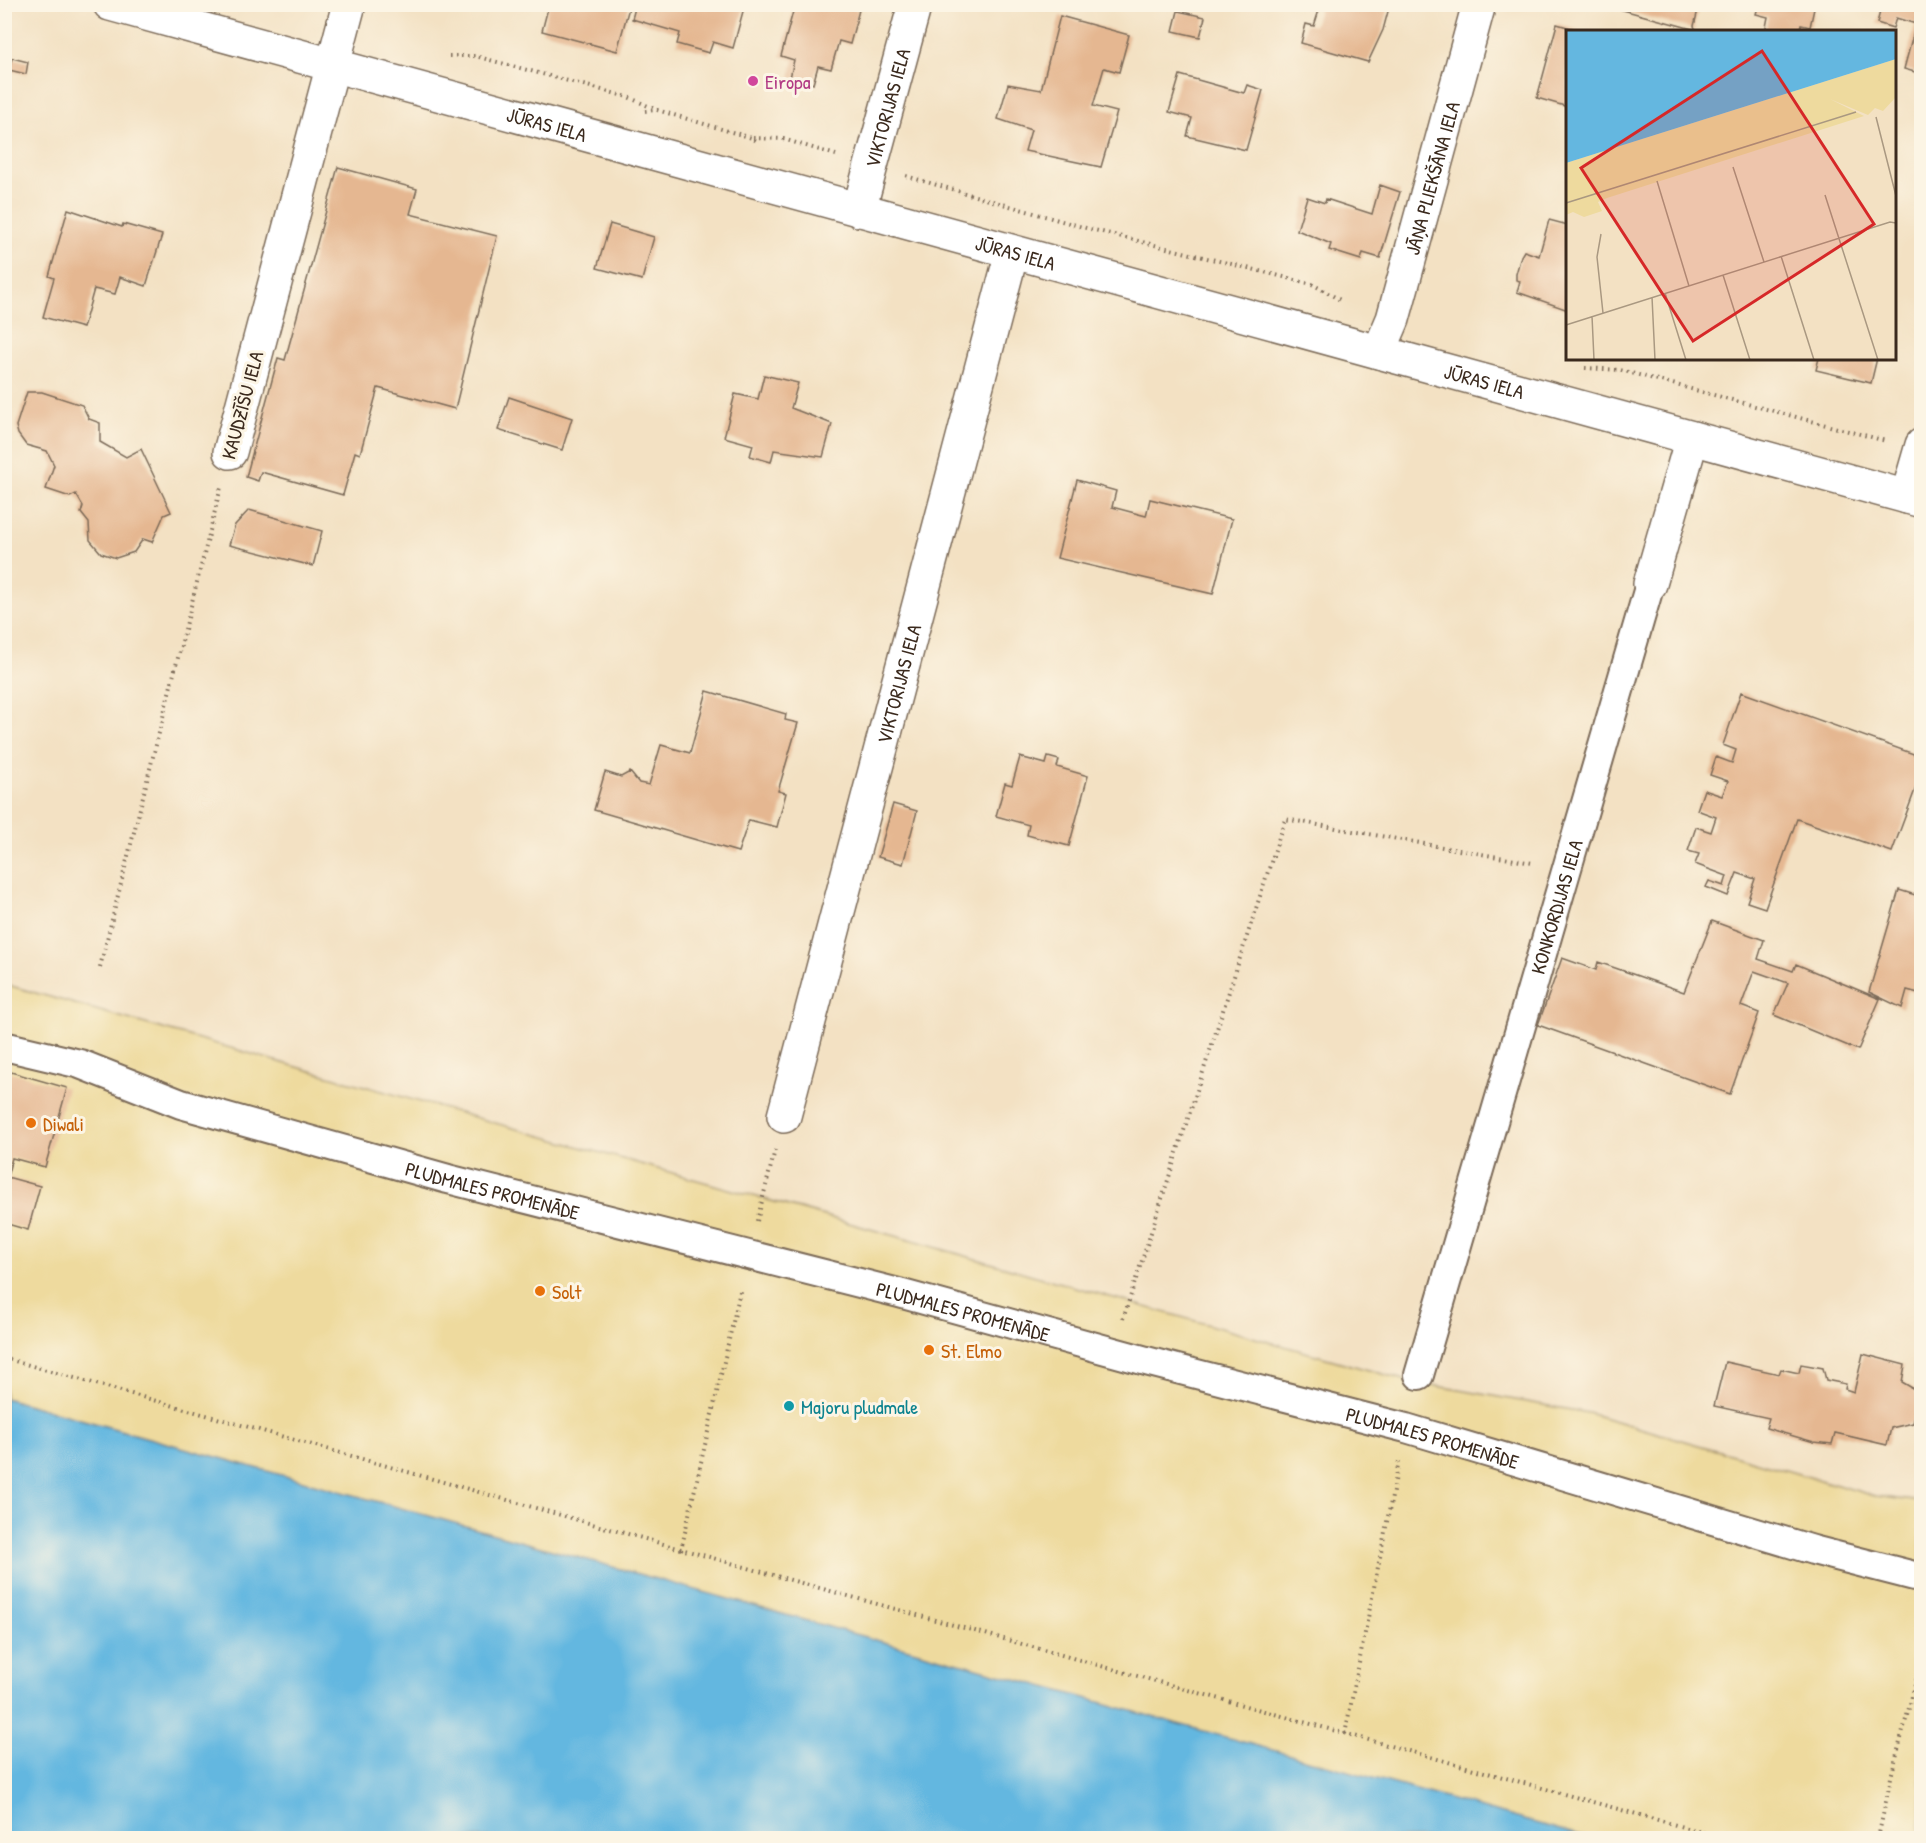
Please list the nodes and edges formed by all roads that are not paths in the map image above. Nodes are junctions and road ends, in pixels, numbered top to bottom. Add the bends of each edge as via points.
1 (110, 4) edge
2 (349, 4) edge
3 (915, 4) edge
4 (1479, 4) edge
5 (333, 65) junction
6 (859, 210) junction
7 (1012, 252) junction
8 (1379, 352) junction
9 (1692, 438) junction
10 (1922, 445) edge
11 (230, 452) road end
12 (1914, 499) edge
13 (1650, 584) joint
14 (4, 1046) edge
15 (784, 1116) road end
16 (1419, 1375) dead end
17 (1922, 1578) edge

1 - 5 street, JŪRAS IELA
2 - 5 street, KAUDZĪŠU IELA
3 - 6 street, VIKTORIJAS IELA
4 - 8 street, JĀŅA PLIEKŠĀNA IELA via 1393,319
5 - 6 street, JŪRAS IELA
5 - 11 street, KAUDZĪŠU IELA
6 - 7 street, JŪRAS IELA
7 - 8 street, JŪRAS IELA
7 - 15 street, VIKTORIJAS IELA
8 - 9 street, JŪRAS IELA
9 - 12 street, JŪRAS IELA
9 - 13 street, KONKORDIJAS IELA
10 - 12 street
13 - 16 street, KONKORDIJAS IELA
14 - 17 street, PLUDMALES PROMENĀDE via 80,1064 181,1104 448,1179 899,1293 1406,1428 1813,1550

